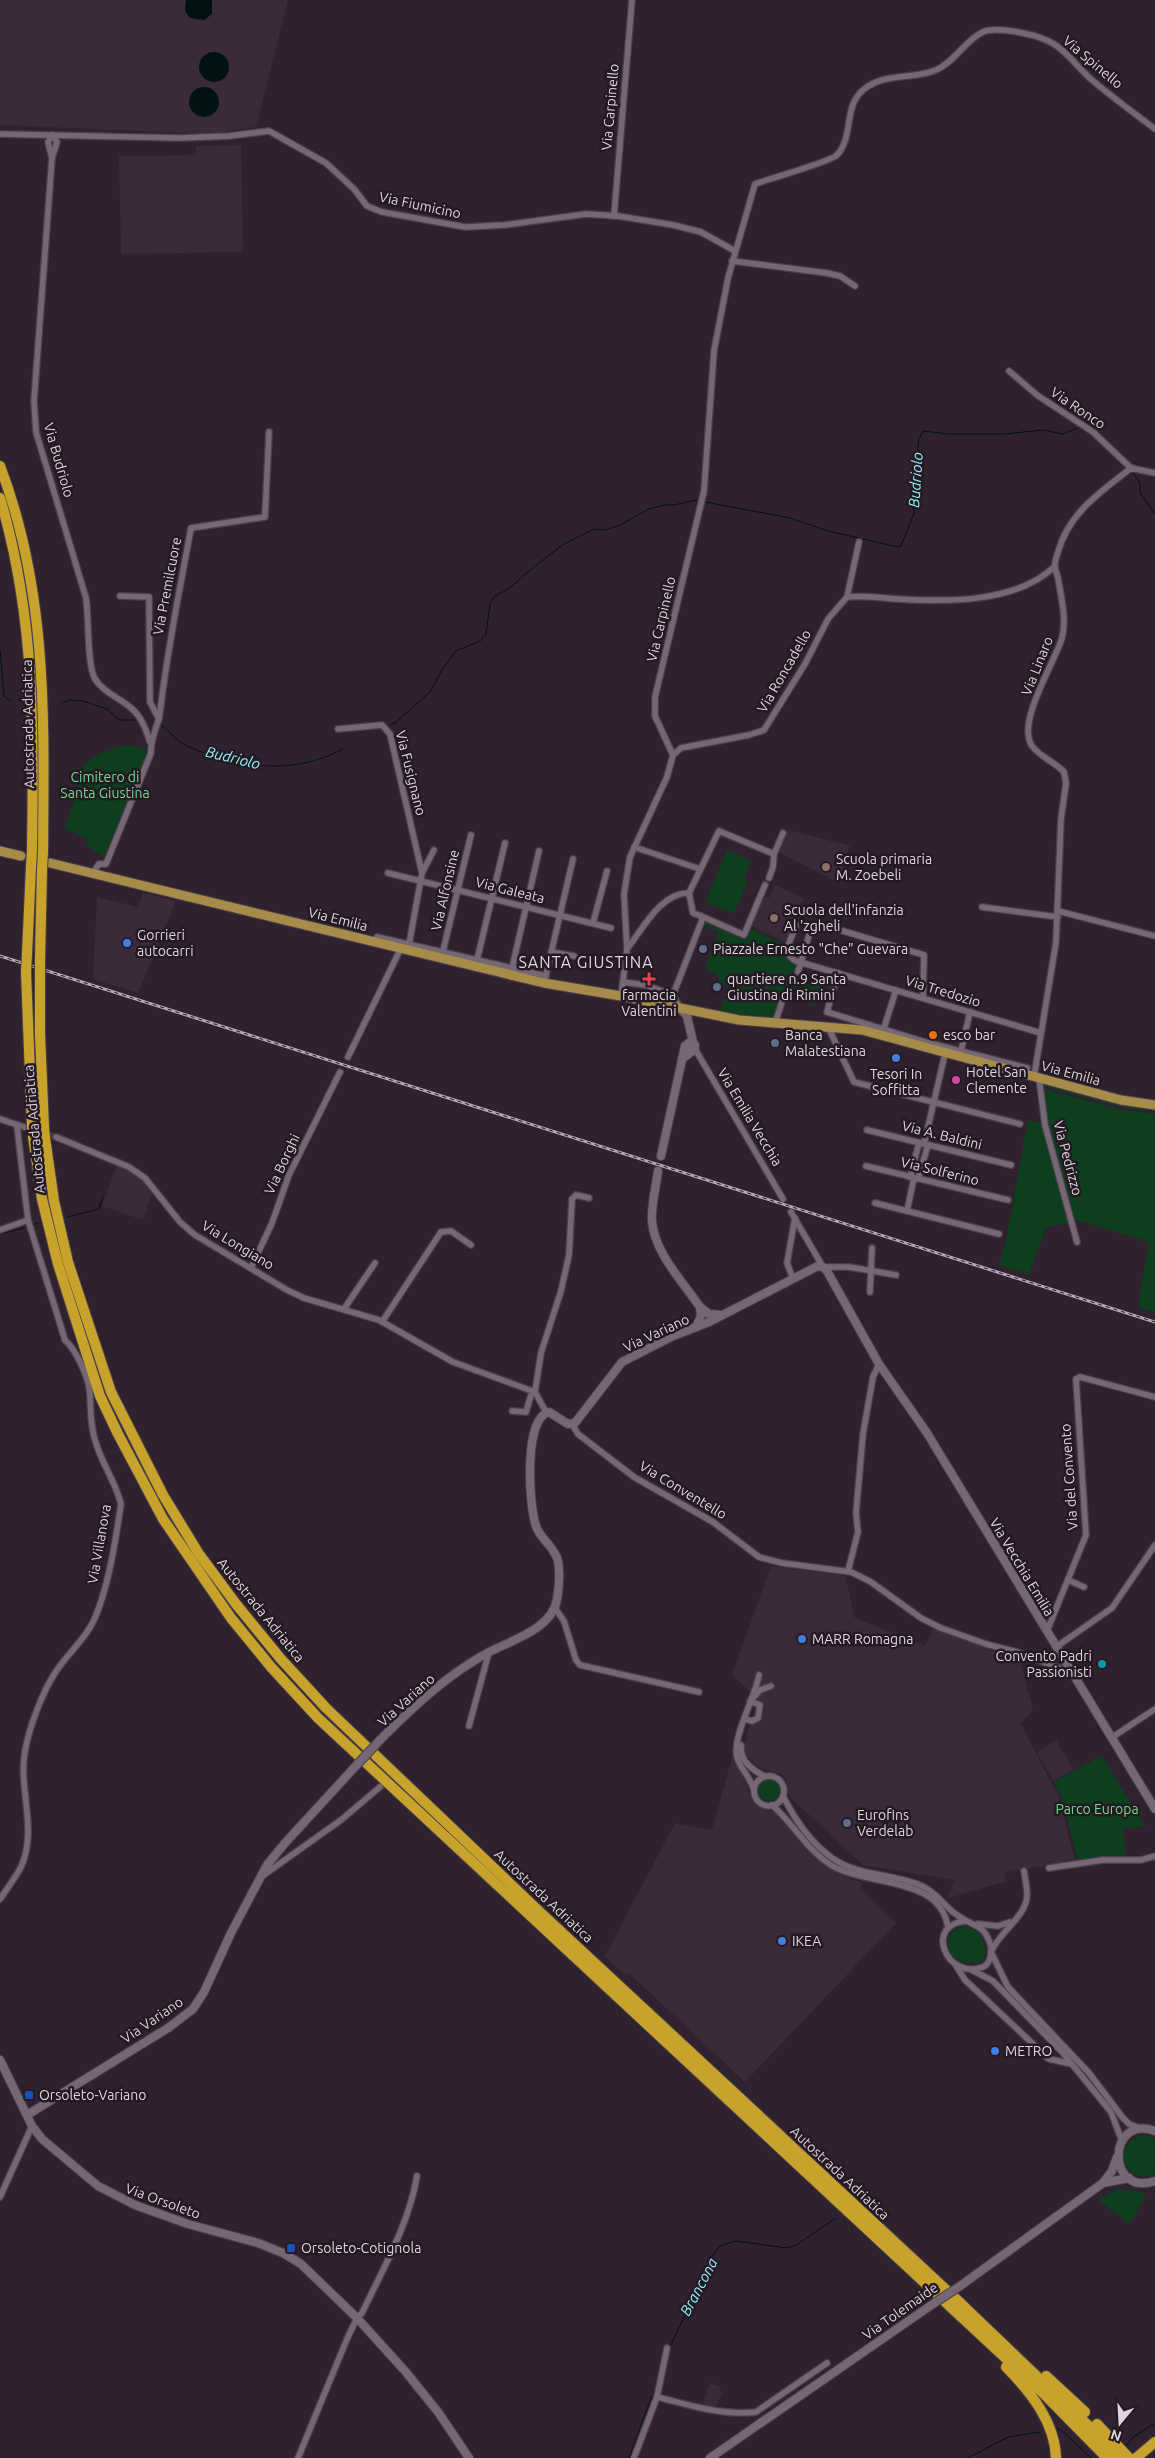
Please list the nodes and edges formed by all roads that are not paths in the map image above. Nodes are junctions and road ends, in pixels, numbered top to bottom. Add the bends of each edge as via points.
1 (632, 0) edge
2 (1155, 129) edge
3 (0, 134) edge
4 (32, 134) junction
5 (52, 135) junction
6 (72, 135) junction
7 (52, 148) junction
8 (614, 216) junction
9 (735, 251) junction
10 (732, 261) junction
11 (855, 286) dead end
12 (1009, 371) dead end
13 (269, 432) dead end
14 (0, 466) edge
15 (1131, 468) junction
16 (1155, 474) edge
17 (0, 498) edge
18 (859, 542) dead end
19 (1054, 567) junction
20 (120, 596) dead end
21 (847, 597) junction
22 (159, 719) junction
23 (338, 729) dead end
24 (150, 742) junction
25 (673, 755) junction
26 (783, 833) dead end
27 (471, 835) dead end
28 (505, 843) dead end
29 (634, 846) junction
30 (434, 850) dead end
31 (0, 851) edge
32 (539, 851) dead end
33 (37, 852) junction
34 (774, 854) junction
35 (21, 856) dead end
36 (572, 859) dead end
37 (50, 863) dead end
38 (106, 864) junction
39 (36, 868) junction
40 (700, 869) junction
41 (607, 871) dead end
42 (93, 873) junction
43 (388, 873) dead end
44 (422, 873) junction
45 (103, 876) junction
46 (769, 878) dead end
47 (420, 881) junction
48 (765, 885) dead end
49 (457, 890) junction
50 (689, 893) junction
51 (492, 899) junction
52 (525, 907) junction
53 (982, 907) dead end
54 (1058, 914) junction
55 (560, 915) junction
56 (700, 916) junction
57 (594, 922) junction
58 (796, 925) dead end
59 (611, 928) dead end
60 (833, 928) dead end
61 (810, 932) dead end
62 (1155, 936) edge
63 (377, 937) dead end
64 (406, 947) junction
65 (627, 949) junction
66 (443, 951) junction
67 (552, 952) junction
68 (574, 956) dead end
69 (477, 960) junction
70 (801, 962) junction
71 (512, 968) junction
72 (798, 972) dead end
73 (838, 973) junction
74 (545, 980) junction
75 (623, 982) junction
76 (896, 990) junction
77 (674, 995) junction
78 (621, 996) junction
79 (784, 996) dead end
80 (923, 998) junction
81 (680, 1008) junction
82 (970, 1012) junction
83 (775, 1023) junction
84 (851, 1024) junction
85 (828, 1027) junction
86 (884, 1028) junction
87 (1041, 1033) junction
88 (924, 1045) junction
89 (690, 1046) junction
90 (961, 1051) junction
91 (946, 1054) junction
92 (348, 1057) dead end
93 (1027, 1068) dead end
94 (340, 1072) dead end
95 (1036, 1078) junction
96 (934, 1102) junction
97 (1155, 1105) edge
98 (0, 1119) edge
99 (1020, 1124) dead end
100 (17, 1126) junction
101 (30, 1130) junction
102 (867, 1130) dead end
103 (56, 1137) tunnel mouth
104 (924, 1144) junction
105 (661, 1156) tunnel mouth
106 (1011, 1165) dead end
107 (866, 1166) dead end
108 (658, 1171) tunnel mouth
109 (914, 1178) junction
110 (589, 1198) dead end
111 (783, 1199) dead end
112 (1008, 1200) dead end
113 (875, 1203) dead end
114 (907, 1211) junction
115 (28, 1220) junction
116 (0, 1230) edge
117 (999, 1234) dead end
118 (1077, 1242) dead end
119 (471, 1245) dead end
120 (872, 1248) dead end
121 (375, 1262) dead end
122 (823, 1267) junction
123 (251, 1268) junction
124 (871, 1271) junction
125 (896, 1275) dead end
126 (793, 1279) junction
127 (870, 1292) dead end
128 (344, 1309) junction
129 (705, 1315) junction
130 (724, 1315) junction
131 (382, 1322) junction
132 (709, 1322) junction
133 (695, 1328) junction
134 (879, 1364) junction
135 (535, 1392) junction
136 (1155, 1397) edge
137 (512, 1411) dead end
138 (546, 1412) junction
139 (572, 1424) junction
140 (1155, 1545) edge
141 (848, 1571) junction
142 (1068, 1580) junction
143 (1084, 1587) dead end
144 (555, 1608) junction
145 (1047, 1631) junction
146 (1056, 1647) junction
147 (488, 1652) junction
148 (477, 1659) junction
149 (484, 1666) junction
150 (1072, 1673) junction
151 (760, 1675) dead end
152 (771, 1686) dead end
153 (699, 1692) dead end
154 (751, 1701) junction
155 (1155, 1709) edge
156 (746, 1720) junction
157 (469, 1726) dead end
158 (1111, 1738) junction
159 (764, 1776) junction
160 (380, 1787) dead end
161 (754, 1791) junction
162 (782, 1796) junction
163 (772, 1805) junction
164 (1155, 1810) edge
165 (1155, 1856) edge
166 (1049, 1868) dead end
167 (1024, 1870) dead end
168 (260, 1878) junction
169 (0, 1899) edge
170 (1016, 1919) junction
171 (968, 1921) junction
172 (974, 1923) junction
173 (948, 1928) junction
174 (991, 1952) junction
175 (955, 1964) junction
176 (968, 1968) junction
177 (0, 2060) edge
178 (1072, 2064) junction
179 (27, 2115) junction
180 (32, 2126) junction
181 (1142, 2128) junction
182 (1155, 2131) edge
183 (1122, 2141) junction
184 (1117, 2157) junction
185 (417, 2176) dead end
186 (1129, 2178) junction
187 (1155, 2181) edge
188 (1103, 2184) junction
189 (0, 2197) edge
190 (896, 2256) junction
191 (956, 2299) junction
192 (357, 2318) junction
193 (667, 2348) dead end
194 (827, 2363) dead end
195 (657, 2398) junction
196 (1155, 2442) edge
197 (1134, 2457) edge
198 (298, 2458) edge
199 (469, 2458) edge
200 (634, 2458) edge
201 (710, 2458) edge
202 (1056, 2458) edge
203 (1107, 2458) edge
204 (1118, 2458) edge

1 - 8 street, Via Carpinello
2 - 9 street, Via Spinello via 1093,81 1048,40 1004,30 983,32 936,70 890,78 863,90 854,100 842,148 832,160 755,184
3 - 4 street, Via Fiumicino
4 - 5 street, Via Fiumicino
4 - 7 street
5 - 6 street, Via Fiumicino
5 - 7 street, Via Budriolo via 48,142
6 - 7 street
6 - 8 street, Via Fiumicino via 204,138 269,131 326,163 368,206 382,212 465,227 586,214
7 - 24 street, Via Budriolo via 34,401 36,432 86,598 94,677 105,690 139,716
8 - 9 street, Via Fiumicino via 673,224 701,232
9 - 10 street, Via Carpinello
10 - 11 street via 827,273 840,276
10 - 25 street, Via Carpinello via 714,351 704,491 655,697 655,716
12 - 15 street, Via Ronco via 1037,395 1093,432
13 - 22 street, Via Premilcuore via 265,517 191,528 165,665
14 - 33 highway, Autostrada Adriatica via 24,539 40,641 44,722
15 - 16 street
15 - 19 street, Via Linaro via 1089,499 1071,523
17 - 33 highway, Autostrada Adriatica via 10,533 29,641
18 - 21 street, Via Roncadello
19 - 21 street via 1031,584 988,596 926,600
19 - 54 street, Via Linaro via 1063,607 1062,639 1044,678 1029,730 1031,744 1059,766 1066,777 1060,827
20 - 22 street, Via Premilcuore via 149,597 150,702
21 - 25 street, Via Roncadello via 828,618 805,664 764,730 749,736 681,748
22 - 24 street, Via Premilcuore
23 - 44 street, Via Fusignano via 376,725 387,728
24 - 38 street, Via Premilcuore via 151,753
25 - 29 street via 667,777
26 - 34 street
27 - 49 street, Via Alfonsine
28 - 51 street
29 - 40 street
29 - 65 street via 624,900
30 - 44 street, Via Fusignano
31 - 35 main road
32 - 52 street
33 - 39 highway, Autostrada Adriatica, bridge
34 - 40 street via 719,831
34 - 46 street
36 - 55 street
37 - 42 main road, Via Emilia
38 - 42 street via 99,864
38 - 45 street, Via Premilcuore
39 - 101 highway, Autostrada Adriatica, bridge via 26,972
39 - 191 highway, Autostrada Adriatica, bridge via 45,1133 54,1201 68,1262 111,1392 163,1495 199,1554 280,1658 326,1708
40 - 50 street
41 - 57 street
42 - 45 main road, Via Emilia
43 - 47 street
44 - 47 street, Via Fusignano
45 - 64 main road, Via Emilia
47 - 49 street, Via Galeata
47 - 64 street, Via Fusignano
48 - 56 street via 744,935
49 - 51 street, Via Galeata
49 - 66 street, Via Alfonsine
50 - 56 street via 693,913
50 - 65 street via 678,894 662,906
51 - 52 street, Via Galeata
51 - 69 street
52 - 55 street, Via Galeata
52 - 71 street
53 - 54 street
54 - 62 street
54 - 87 street, Via Linaro
55 - 57 street, Via Galeata
55 - 67 street
56 - 77 street via 701,924
57 - 59 street, Via Galeata
58 - 70 street via 787,953
60 - 80 street via 924,955
61 - 70 street
63 - 64 street, Via Emilia
64 - 66 street, Via Emilia
64 - 74 main road, Via Emilia
64 - 92 street
65 - 75 street
66 - 69 street, Via Emilia
67 - 68 street
67 - 74 street
69 - 71 street, Via Emilia
70 - 72 street
70 - 73 street, Via Tredozio
71 - 74 street, Via Emilia
73 - 76 street, Via Tredozio
73 - 84 street via 827,1012
74 - 78 main road, Via Emilia
75 - 77 street via 645,985
75 - 78 street
76 - 80 street, Via Tredozio
76 - 86 street
77 - 81 street
78 - 81 main road, Via Emilia
79 - 83 street
80 - 82 street, Via Tredozio
81 - 83 main road, Via Emilia via 739,1020
81 - 89 street, Via Emilia Vecchia via 687,1016
82 - 87 street, Via Tredozio
82 - 90 street
83 - 85 main road, Via Emilia
84 - 85 main road, Via Emilia
84 - 86 street, Via Emilia
84 - 88 main road, Via Emilia
85 - 96 street via 854,1082
86 - 88 street, Via Emilia
87 - 95 street, Via Linaro
88 - 90 street, Via Emilia
88 - 91 main road, Via Emilia
89 - 105 street via 681,1060
89 - 111 street, Via Emilia Vecchia
90 - 93 street, Via Emilia
91 - 95 main road, Via Emilia
91 - 96 street
94 - 123 street, Via Borghi via 285,1182 272,1222
95 - 97 main road, Via Emilia via 1121,1100
95 - 118 street, Via Pedrizzo via 1045,1126
96 - 99 street
96 - 104 street
98 - 100 street
100 - 101 street
100 - 115 street, Via Villanova
101 - 190 highway, Autostrada Adriatica via 58,1264 100,1396 163,1519 231,1618 318,1718
102 - 104 street, Via A. Baldini
103 - 123 street, Via Longiano via 121,1164 145,1178 188,1229
104 - 106 street, Via A. Baldini
104 - 109 street
107 - 109 street, Via Solferino
108 - 129 street via 652,1206 653,1230 662,1251
109 - 112 street, Via Solferino
109 - 114 street
110 - 135 street via 576,1195 572,1199 569,1255 543,1345
113 - 114 street
114 - 117 street
115 - 116 street
115 - 169 street, Via Villanova via 65,1340 75,1349 91,1393 89,1411 94,1438 121,1504 102,1598 93,1622 43,1695 25,1750 26,1847 21,1867
119 - 131 street via 451,1231 441,1232
120 - 124 street
121 - 128 street
122 - 124 street
122 - 126 street, Via Variano via 818,1266
122 - 126 street via 793,1215 787,1263
122 - 134 street, Via Vecchia Emilia
123 - 128 street, Via Longiano via 304,1298
124 - 125 street
124 - 127 street
126 - 130 street, Via Variano
128 - 131 street, Via Longiano
129 - 130 street
129 - 132 street
129 - 133 street
130 - 132 street, Via Variano
131 - 135 street, Via Longiano via 453,1362
132 - 133 street, Via Variano
133 - 139 street, Via Variano via 622,1362
134 - 141 street via 873,1377 863,1434 857,1538
134 - 145 street, Via Vecchia Emilia via 927,1433
135 - 137 street via 526,1412
135 - 138 street
136 - 142 street, Via del Convento via 1080,1377 1076,1379 1086,1534
138 - 139 street
138 - 144 street via 532,1442 531,1492 537,1530 558,1562
139 - 141 street, Via Conventello via 578,1434 634,1477 713,1522 753,1554 782,1563
140 - 146 street via 1112,1608
141 - 150 street, Via Conventello via 871,1582 905,1608 941,1628
142 - 143 street
142 - 145 street, Via del Convento
144 - 147 street, Via Variano via 529,1632
144 - 153 street via 564,1621 580,1665
145 - 146 street, Via Vecchia Emilia
146 - 150 street, Via Vecchia Emilia
147 - 148 street, Via Variano
147 - 149 street
148 - 149 street
148 - 168 street, Via Variano, bridge via 422,1699 382,1739 284,1843
149 - 157 street
150 - 158 street, Via Vecchia Emilia
151 - 154 street
152 - 154 street via 760,1690
154 - 156 street
154 - 156 street via 760,1705 758,1718
155 - 158 street
156 - 159 street via 741,1743 742,1758 755,1772
156 - 161 street via 737,1756
158 - 164 street, Via Vecchia Emilia
159 - 161 street
159 - 162 street via 778,1779 783,1787
160 - 168 street, Via Variano
161 - 163 street via 760,1802
162 - 163 street
162 - 171 street via 794,1818 834,1859 857,1870 923,1886
163 - 173 street via 820,1857 854,1876 920,1891 942,1910
165 - 166 street
167 - 170 street via 1028,1896
168 - 179 street, Via Variano via 193,2009 168,2028
170 - 172 street via 998,1926
170 - 174 street via 1002,1933
171 - 172 street
171 - 173 street via 960,1921
172 - 174 street via 984,1932
173 - 175 street via 942,1941 943,1948
174 - 176 street via 986,1965
174 - 181 street via 1008,1987 1088,2073 1123,2118 1136,2128
175 - 176 street
175 - 178 street via 965,1980 1050,2059
176 - 178 street via 993,1981
177 - 179 street, Via Orsoleto
178 - 183 street via 1111,2112
179 - 180 street, Via Orsoleto
180 - 189 street
180 - 192 street, Via Orsoleto via 57,2154 98,2186 135,2205 283,2253 300,2264
181 - 182 street
181 - 183 street
183 - 184 street, Via Tolemaide
184 - 186 street
184 - 188 street, Via Tolemaide
185 - 192 street via 404,2222
186 - 187 street, Via Tolemaide via 1145,2183
186 - 188 street, Via Tolemaide
188 - 201 street, Via Tolemaide, bridge
190 - 202 highway via 910,2274 1027,2390 1049,2425
190 - 203 highway, Autostrada Adriatica via 1043,2393
191 - 197 highway
191 - 204 highway, Autostrada Adriatica
192 - 198 street
192 - 199 street, Via Orsoleto via 433,2406
193 - 195 street
194 - 195 street via 756,2412 744,2414 692,2407
195 - 200 street
196 - 197 highway

